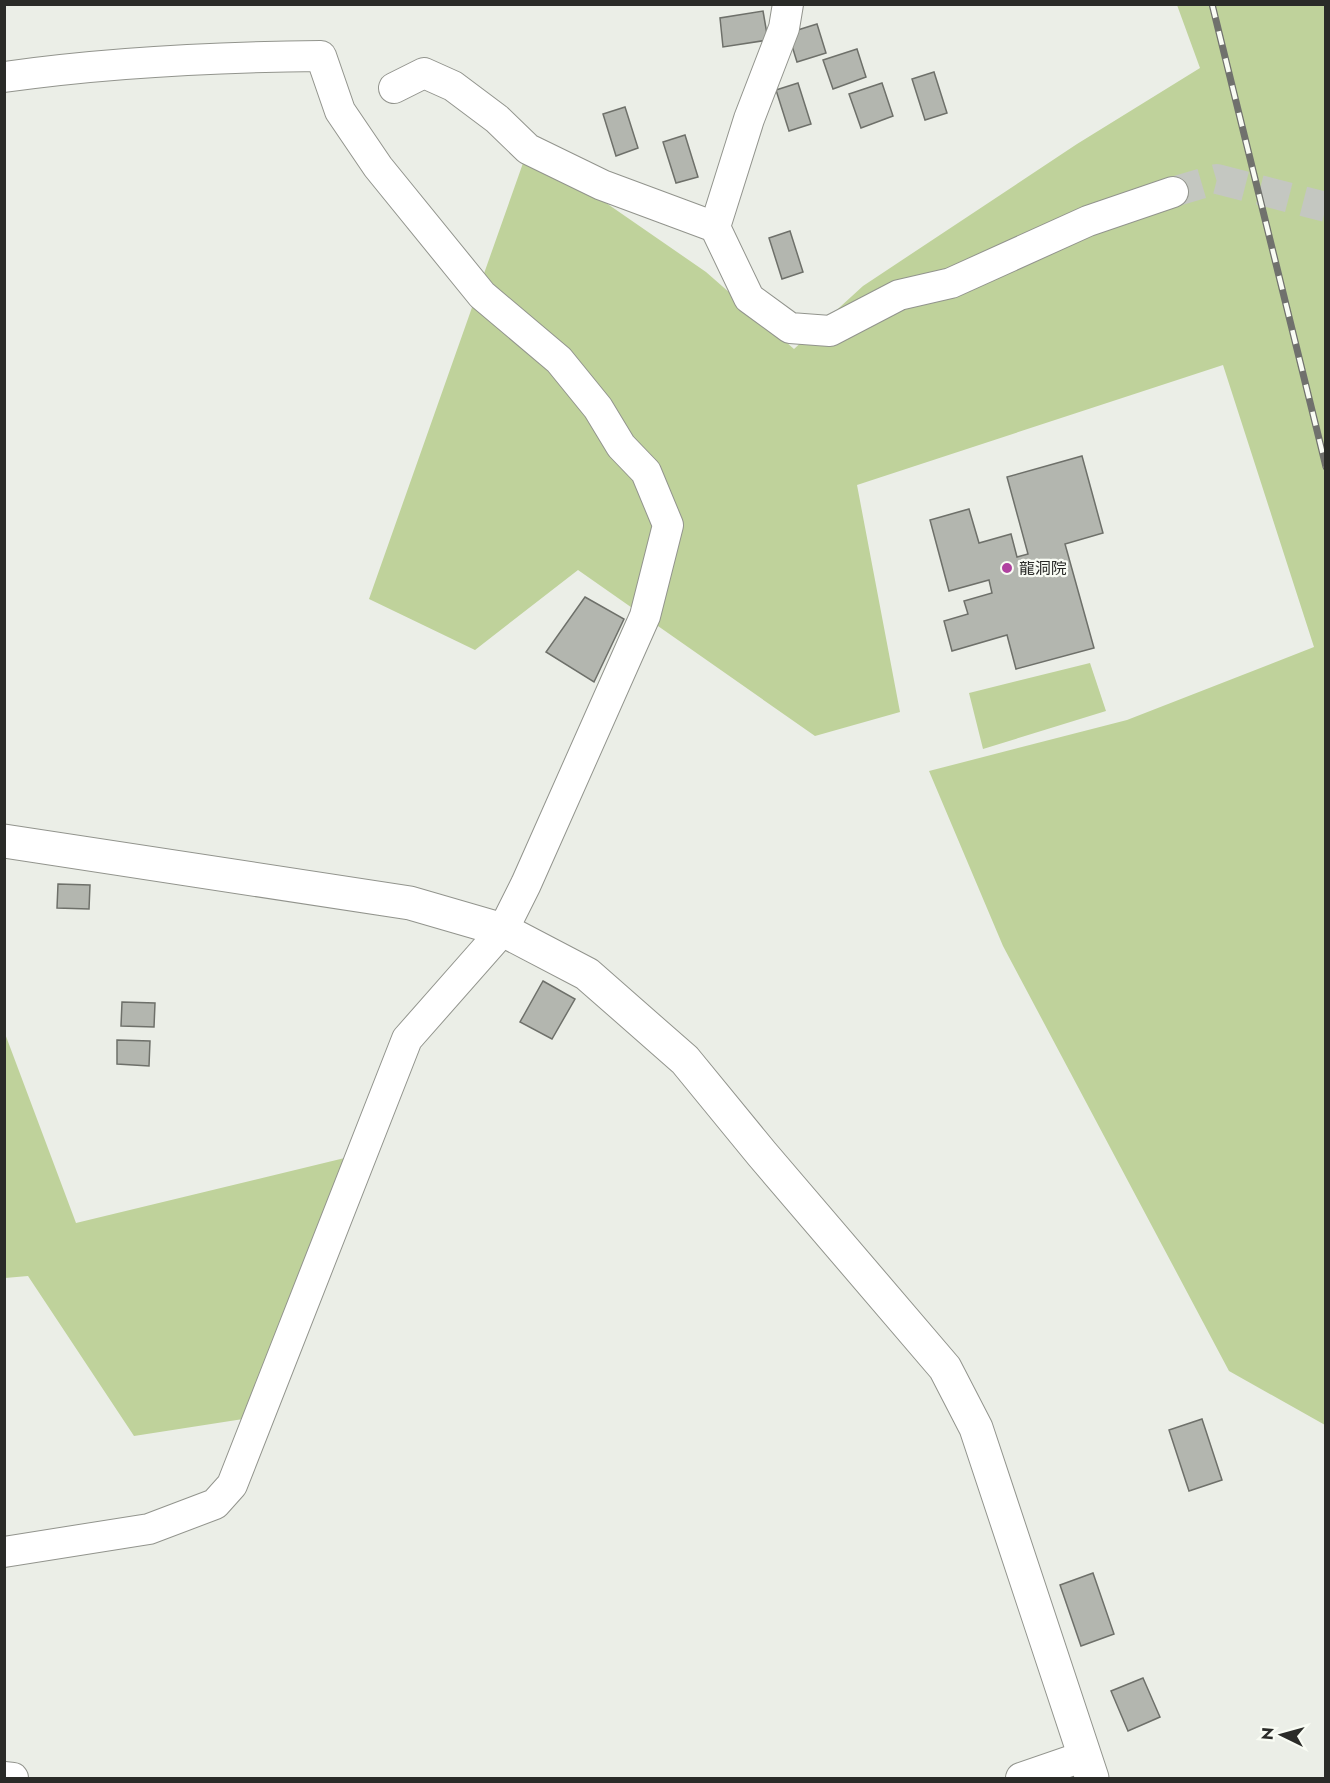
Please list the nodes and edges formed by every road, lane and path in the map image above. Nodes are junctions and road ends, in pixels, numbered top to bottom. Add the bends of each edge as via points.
1 (788, 4) edge
2 (4, 77) edge
3 (394, 88) dead end
4 (1173, 192) tunnel mouth
5 (715, 227) junction
6 (4, 841) edge
7 (503, 930) junction
8 (4, 1552) edge
9 (1088, 1767) edge
10 (4, 1777) edge
11 (13, 1779) edge
12 (1021, 1779) edge

1 - 5 street via 784,28 748,119
2 - 7 street via 203,57 321,56 340,111 378,167 482,295 559,360 598,408 621,446 646,472 668,525 645,616
3 - 5 street via 424,73 453,86 497,119 528,149 602,185
4 - 5 street via 1088,221 951,283 899,295 830,331 790,328 748,298
6 - 7 street via 411,903
7 - 8 street via 407,1039 232,1485 215,1504 149,1529
7 - 9 street via 587,974 685,1060 945,1368 976,1428
9 - 12 street
10 - 11 street

